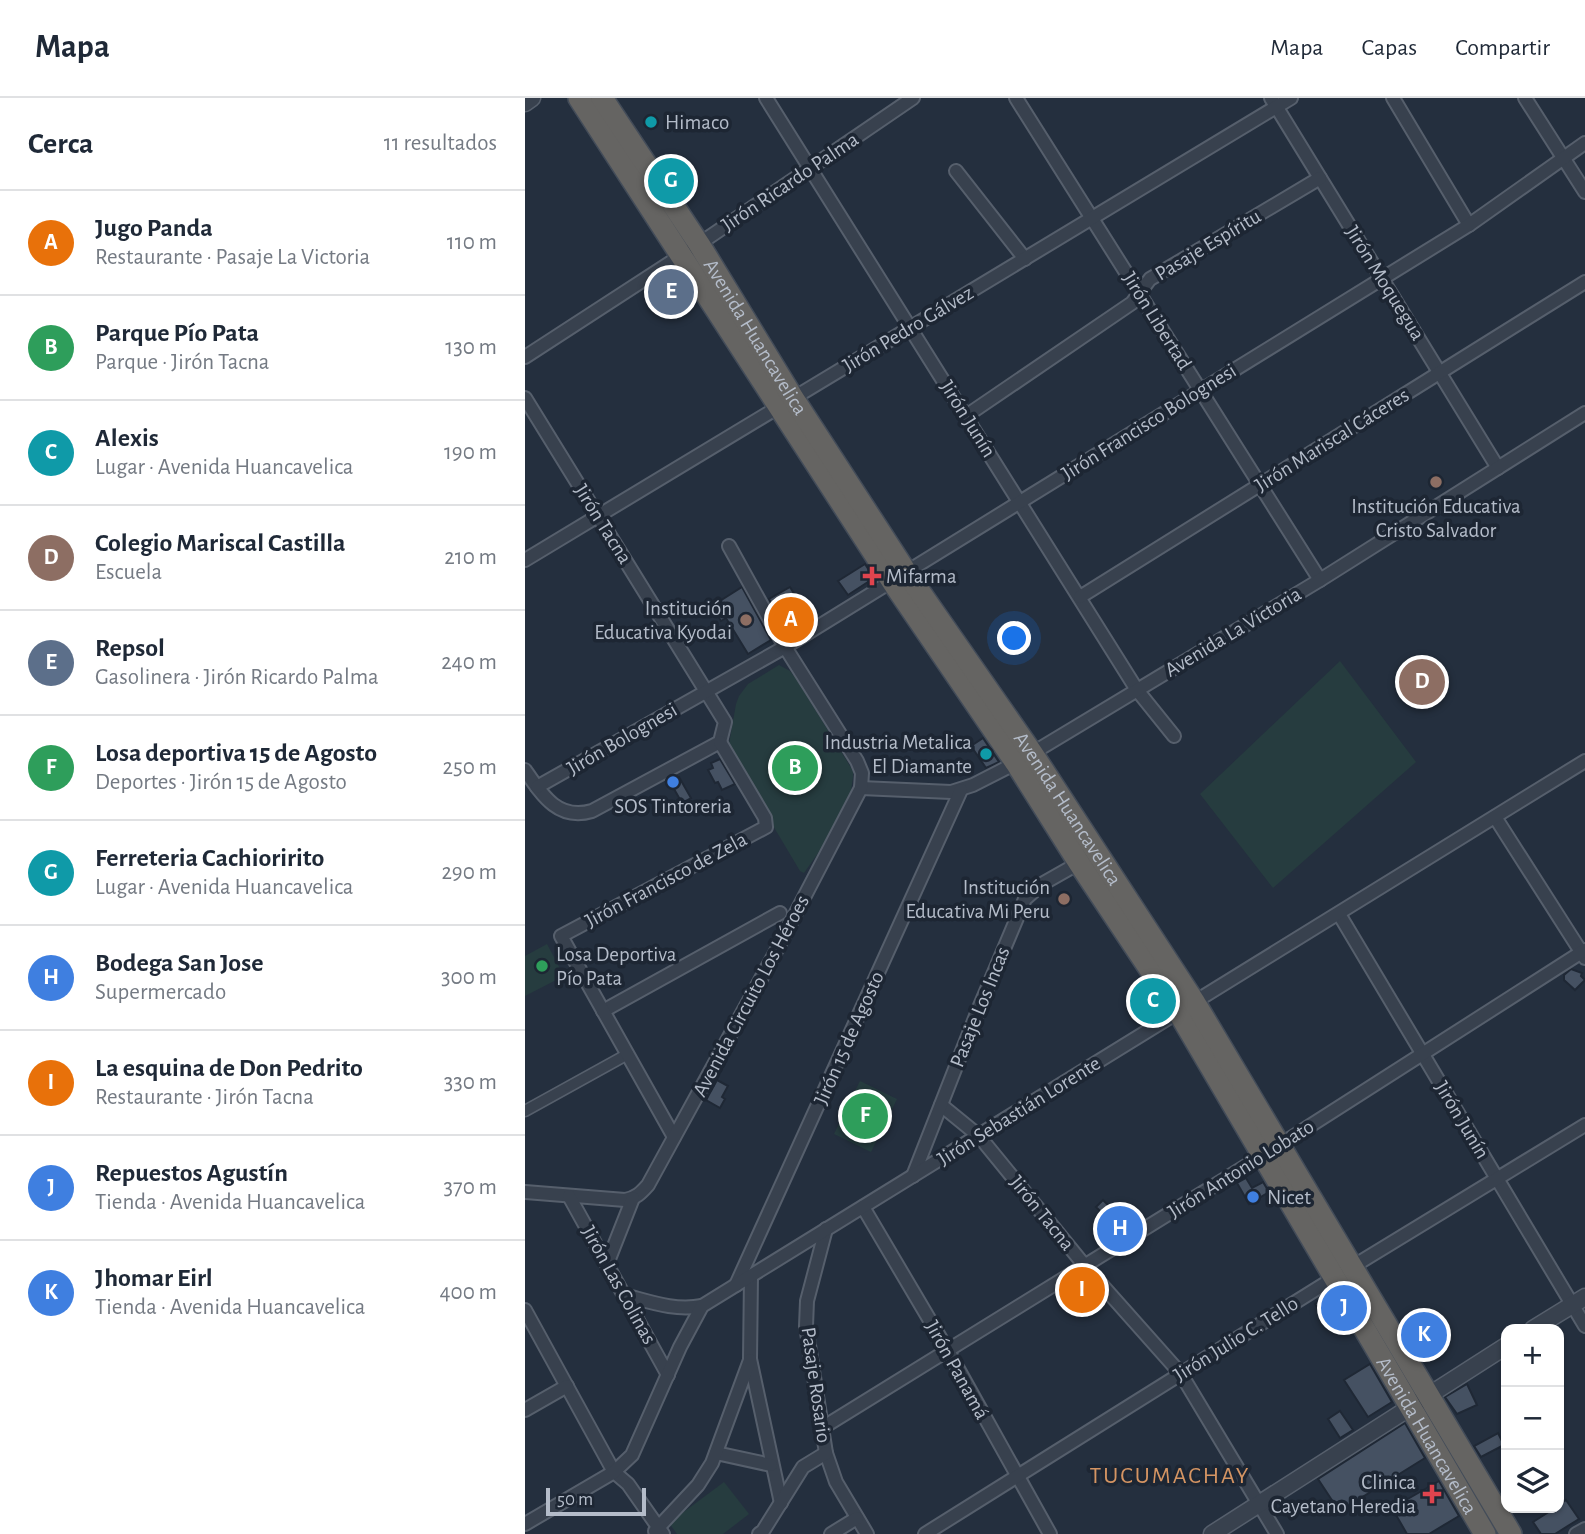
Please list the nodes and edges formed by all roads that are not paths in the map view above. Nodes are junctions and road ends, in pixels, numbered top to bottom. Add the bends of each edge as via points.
1 (532, 98) edge
2 (579, 98) edge
3 (602, 98) edge
4 (767, 98) edge
5 (913, 98) edge
6 (1016, 98) edge
7 (1291, 98) edge
8 (1393, 98) edge
9 (1525, 98) edge
10 (1274, 102) edge
11 (525, 103) edge
12 (1585, 143) edge
13 (1563, 157) junction
14 (810, 168) junction
15 (956, 171) dead end
16 (1320, 178) junction
17 (1585, 192) edge
18 (1092, 218) junction
19 (1469, 225) junction
20 (691, 249) junction
21 (1025, 258) junction
22 (1382, 278) junction
23 (1585, 282) edge
24 (1139, 293) junction
25 (911, 328) junction
26 (525, 357) edge
27 (1440, 373) junction
28 (1201, 390) junction
29 (525, 398) edge
30 (786, 402) junction
31 (1585, 413) edge
32 (966, 416) junction
33 (1498, 468) junction
34 (1261, 485) junction
35 (1020, 502) junction
36 (599, 517) junction
37 (729, 546) dead end
38 (525, 560) edge
39 (899, 577) junction
40 (1320, 580) junction
41 (1080, 597) junction
42 (785, 647) junction
43 (1137, 690) junction
44 (706, 691) junction
45 (1174, 736) dead end
46 (720, 742) junction
47 (1024, 758) junction
48 (1585, 761) edge
49 (525, 770) edge
50 (537, 787) junction
51 (862, 788) junction
52 (961, 790) junction
53 (1495, 817) junction
54 (1079, 863) junction
55 (780, 912) dead end
56 (1339, 914) junction
57 (1584, 953) edge
58 (1187, 1008) junction
59 (603, 1011) junction
60 (628, 1054) junction
61 (1423, 1054) junction
62 (941, 1105) junction
63 (525, 1111) edge
64 (1585, 1125) edge
65 (979, 1136) junction
66 (674, 1137) junction
67 (1271, 1150) junction
68 (913, 1177) junction
69 (1497, 1179) junction
70 (525, 1192) edge
71 (569, 1196) junction
72 (633, 1198) junction
73 (863, 1207) junction
74 (826, 1229) junction
75 (607, 1264) junction
76 (1085, 1266) junction
77 (1343, 1273) junction
78 (751, 1276) junction
79 (736, 1285) junction
80 (624, 1294) junction
81 (1579, 1301) edge
82 (702, 1306) junction
83 (525, 1310) edge
84 (1541, 1324) edge
85 (1585, 1326) edge
86 (1501, 1349) edge
87 (947, 1351) junction
88 (750, 1359) junction
89 (1181, 1374) junction
90 (668, 1375) junction
91 (567, 1386) junction
92 (1429, 1396) junction
93 (1410, 1407) junction
94 (525, 1410) edge
95 (822, 1428) junction
96 (716, 1453) junction
97 (826, 1453) junction
98 (771, 1465) junction
99 (614, 1472) junction
100 (1017, 1477) junction
101 (1260, 1502) junction
102 (781, 1503) junction
103 (857, 1518) junction
104 (525, 1524) edge
105 (1585, 1528) edge
106 (658, 1532) edge
107 (762, 1533) edge
108 (831, 1534) edge
109 (867, 1534) edge
110 (925, 1534) edge
111 (1050, 1534) edge
112 (1212, 1534) edge
113 (1277, 1534) edge
114 (1485, 1534) edge
115 (1511, 1534) edge
116 (1576, 1534) edge

1 - 11 street
2 - 20 highway, Avenida Huancavelica
3 - 20 highway, Avenida Huancavelica
4 - 14 street, Jirón Junín
5 - 14 street, Jirón Ricardo Palma
6 - 18 street, Jirón Libertad
7 - 10 street, Jirón Pedro Gálvez
8 - 19 street
9 - 13 street
10 - 16 street, Jirón Moquegua
10 - 18 street, Jirón Pedro Gálvez
12 - 13 street, Jirón Francisco Bolognesi
13 - 17 street
13 - 19 street, Jirón Francisco Bolognesi
14 - 20 street, Jirón Ricardo Palma
14 - 25 street, Jirón Junín
15 - 21 street
16 - 22 street, Jirón Moquegua
16 - 24 street, Pasaje Espíritu via 1150,279
18 - 21 street, Jirón Pedro Gálvez
18 - 24 street, Jirón Libertad
19 - 22 street, Jirón Francisco Bolognesi
20 - 26 street, Jirón Ricardo Palma
20 - 30 highway, Avenida Huancavelica
21 - 25 street, Jirón Pedro Gálvez
22 - 27 street, Jirón Moquegua
22 - 28 street, Jirón Francisco Bolognesi
23 - 27 street, Jirón Mariscal Cáceres
24 - 28 street, Jirón Libertad
24 - 32 street, Pasaje Espíritu via 1132,303
25 - 30 street, Jirón Pedro Gálvez
25 - 32 street, Jirón Junín
27 - 33 street, Jirón Moquegua
27 - 34 street, Jirón Mariscal Cáceres
28 - 34 street, Jirón Libertad
28 - 35 street, Jirón Francisco Bolognesi
29 - 36 street, Jirón Tacna
30 - 36 street, Jirón Pedro Gálvez
30 - 39 highway, Avenida Huancavelica
31 - 33 street, Avenida La Victoria
32 - 35 street, Jirón Junín
33 - 40 street, Avenida La Victoria
34 - 40 street, Jirón Libertad
34 - 41 street, Jirón Mariscal Cáceres
35 - 39 street, Jirón Francisco Bolognesi
35 - 41 street, Jirón Junín
36 - 38 street, Jirón Pedro Gálvez
36 - 44 street, Jirón Tacna
37 - 42 street
39 - 42 street, Jirón Francisco Bolognesi
39 - 47 highway, Avenida Huancavelica
40 - 43 street, Avenida La Victoria
41 - 43 street, Jirón Junín
42 - 44 street, Jirón Francisco Bolognesi
42 - 51 street via 857,761
43 - 45 street, Jirón Junín
43 - 47 street, Avenida La Victoria
44 - 46 street, Jirón Tacna via 725,722
44 - 50 street, Jirón Bolognesi
46 - 50 street via 584,813 565,813
46 - 59 street, Jirón Francisco de Zela via 766,827 561,936
47 - 52 street, Avenida La Victoria
47 - 54 highway, Avenida Huancavelica
47 - 58 highway, Avenida Huancavelica
48 - 53 street, Jirón Sebastián Lorente
49 - 50 street
51 - 52 street, Avenida La Victoria
51 - 66 street, Avenida Circuito Los Héroes
52 - 79 street, Jirón 15 de Agosto
53 - 56 street, Jirón Sebastián Lorente
53 - 57 street
54 - 58 highway, Avenida Huancavelica
54 - 62 street, Pasaje Los Incas via 1025,899
55 - 59 street
56 - 58 street, Jirón Sebastián Lorente
56 - 61 street, Jirón Junín
57 - 61 street, Jirón Antonio Lobato
58 - 65 street, Jirón Sebastián Lorente
58 - 67 highway, Avenida Huancavelica
59 - 60 street
60 - 63 street
60 - 66 street
61 - 67 street, Jirón Antonio Lobato
61 - 69 street, Jirón Junín
62 - 65 street, Jirón Tacna
62 - 68 street, Pasaje Los Incas
64 - 69 street, Jirón Julio C. Tello
65 - 68 street, Jirón Sebastián Lorente
65 - 76 street, Jirón Tacna
66 - 72 street, Avenida Circuito Los Héroes via 648,1185
67 - 76 street, Jirón Antonio Lobato
67 - 77 highway, Avenida Huancavelica
68 - 73 street, Jirón Sebastián Lorente
69 - 77 street, Jirón Julio C. Tello
69 - 81 street, Jirón Junín
70 - 71 street
71 - 72 street
71 - 75 street, Jirón Las Colinas
72 - 75 street, Avenida Circuito Los Héroes
73 - 74 street, Jirón Sebastián Lorente
73 - 87 street, Jirón Panamá
74 - 78 street, Jirón Sebastián Lorente
74 - 95 street, Pasaje Rosario via 807,1301
75 - 80 street, Jirón Las Colinas
76 - 87 street, Jirón Antonio Lobato
76 - 89 street, Jirón Tacna
77 - 89 street, Jirón Julio C. Tello
77 - 92 highway, Avenida Huancavelica
77 - 93 highway, Avenida Huancavelica
78 - 79 street, Jirón Sebastián Lorente
78 - 88 street
79 - 82 street, Jirón Sebastián Lorente
80 - 82 street via 667,1307
80 - 90 street, Jirón Las Colinas
81 - 84 street
81 - 85 street, Jirón Junín
82 - 90 street
83 - 91 street
86 - 92 street
87 - 95 street, Jirón Antonio Lobato
87 - 100 street, Jirón Panamá
88 - 96 street
88 - 98 street
89 - 100 street, Jirón Julio C. Tello
89 - 101 street, Jirón Tacna
90 - 99 street via 632,1455
91 - 94 street
91 - 99 street
92 - 93 street
92 - 115 highway, Avenida Huancavelica
93 - 101 street
93 - 114 highway, Avenida Huancavelica
95 - 97 street, Pasaje Rosario
96 - 98 street
96 - 106 street via 698,1485
97 - 102 street via 803,1467
97 - 103 street, Pasaje Rosario
98 - 102 street
99 - 104 street
99 - 106 street via 628,1484
100 - 110 street, Jirón Julio C. Tello
100 - 111 street, Jirón Panamá
101 - 112 street
101 - 113 street, Jirón Tacna
102 - 107 street
103 - 108 street
103 - 109 street, Pasaje Rosario
105 - 116 street

